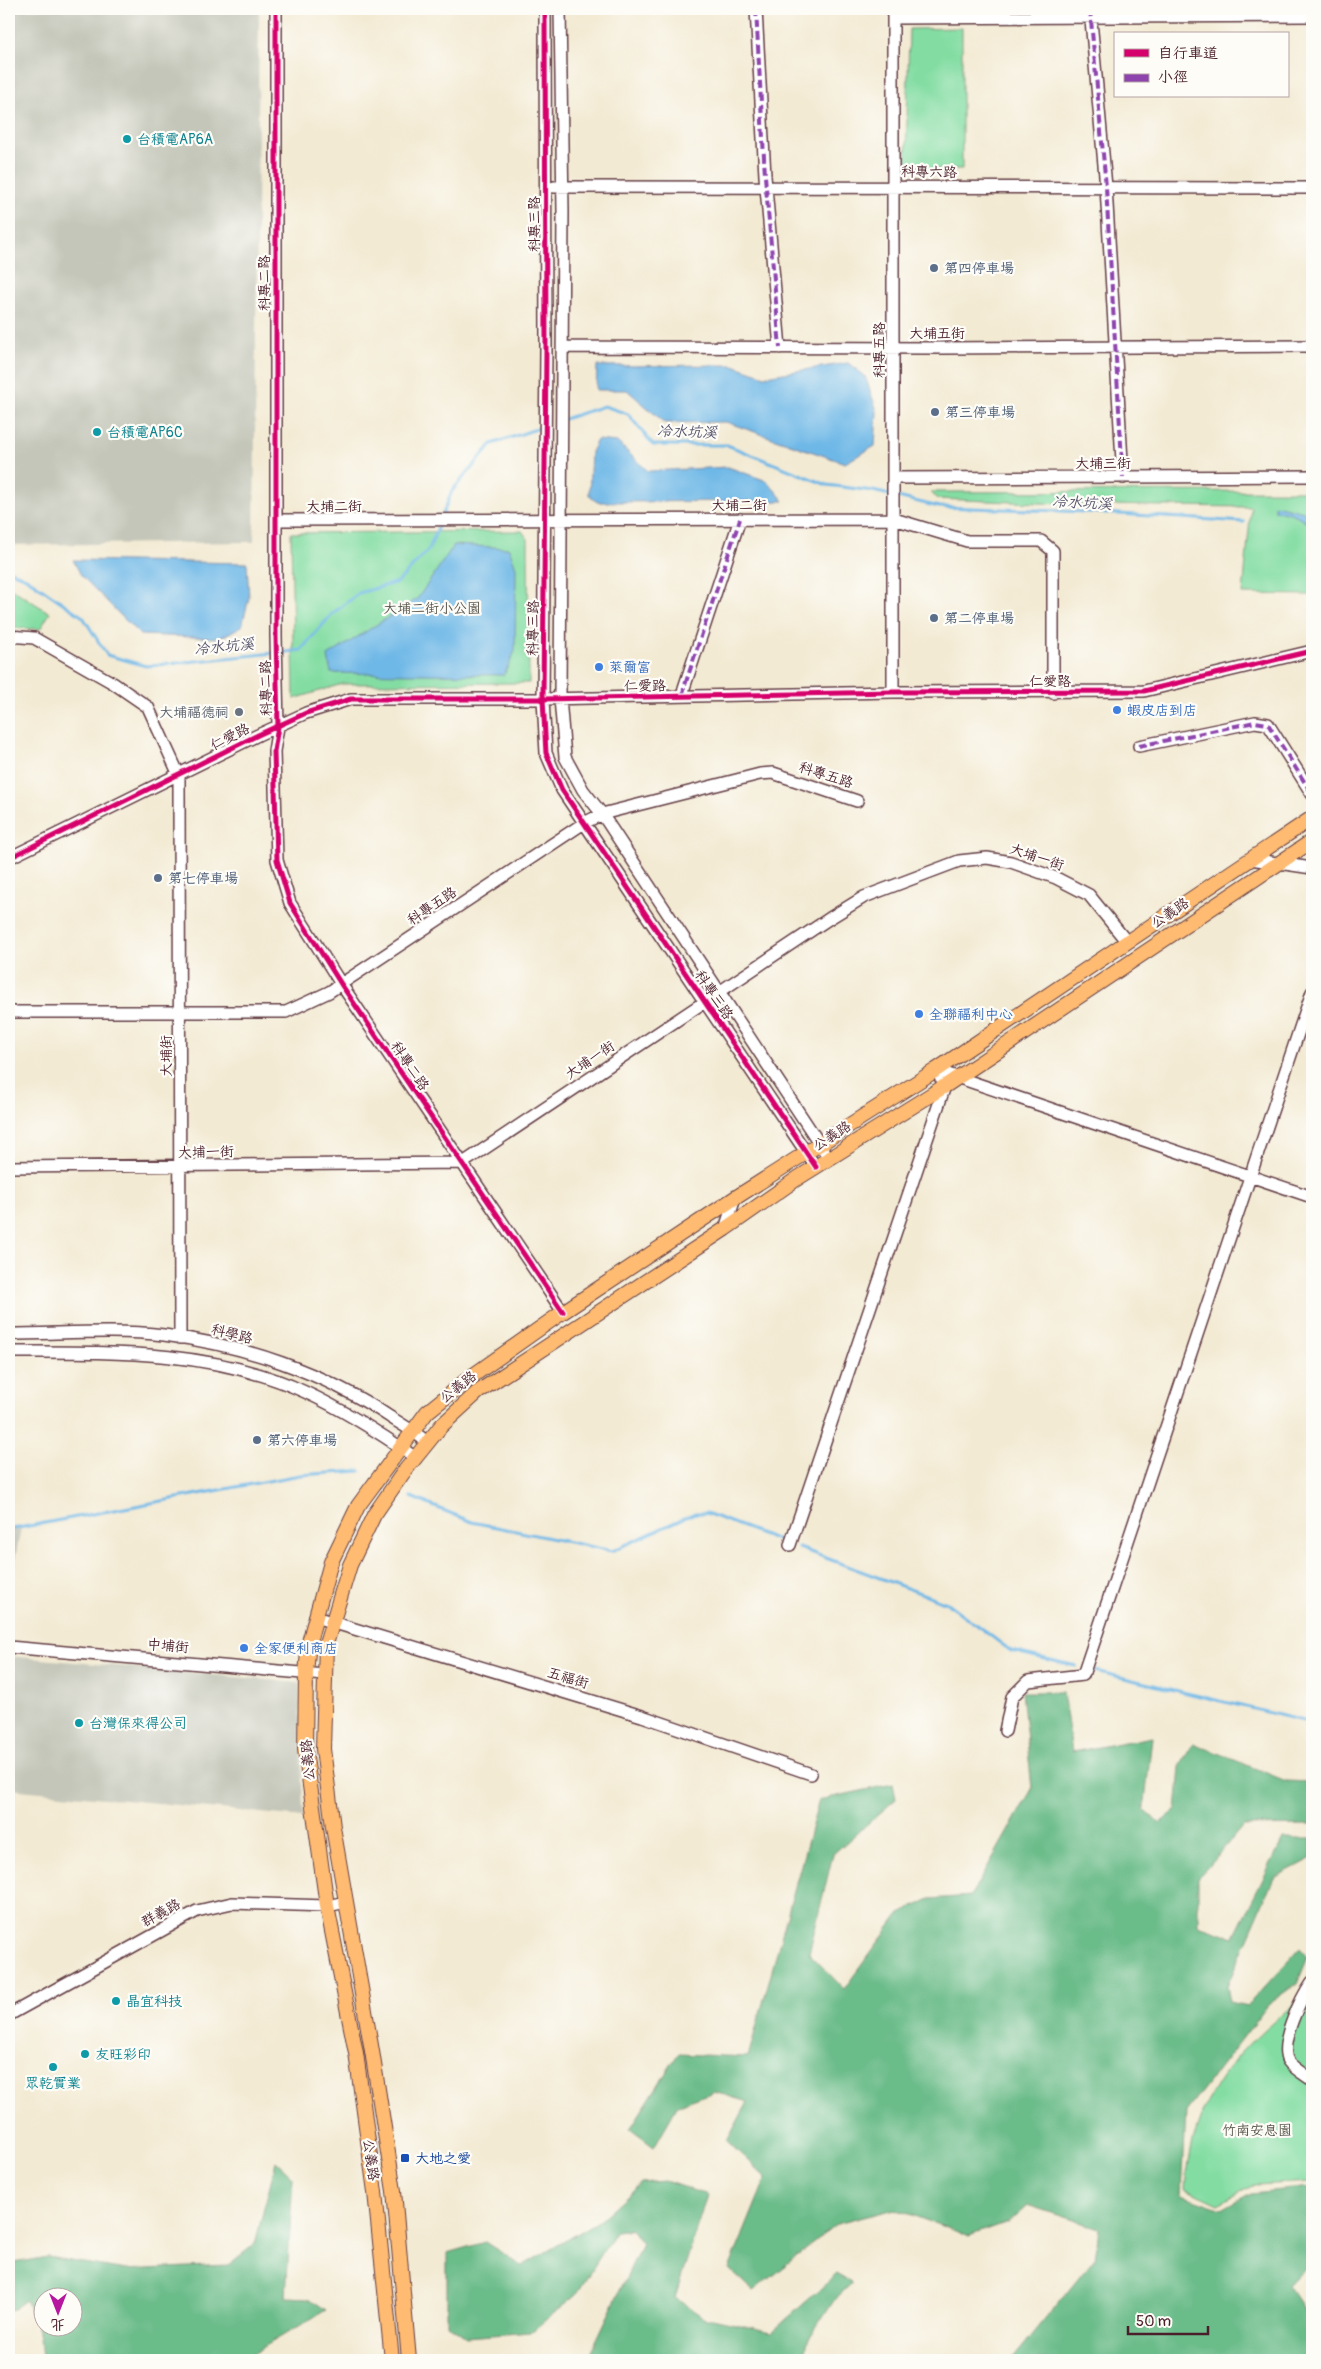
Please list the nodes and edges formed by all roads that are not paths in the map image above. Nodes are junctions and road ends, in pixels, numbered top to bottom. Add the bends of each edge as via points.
1 (276, 9) edge
2 (545, 9) edge
3 (560, 9) edge
4 (756, 9) edge
5 (1090, 12) edge
6 (893, 13) edge
7 (1312, 16) edge
8 (545, 187) junction
9 (562, 187) junction
10 (767, 187) junction
11 (893, 187) junction
12 (1106, 187) junction
13 (1312, 188) edge
14 (1312, 346) edge
15 (562, 347) junction
16 (780, 348) junction
17 (894, 348) junction
18 (1116, 348) junction
19 (1312, 476) edge
20 (1123, 478) junction
21 (894, 482) junction
22 (894, 515) junction
23 (276, 520) junction
24 (545, 520) junction
25 (562, 520) junction
26 (740, 520) junction
27 (9, 636) edge
28 (1312, 651) edge
29 (893, 692) junction
30 (1053, 693) junction
31 (683, 696) junction
32 (560, 698) junction
33 (543, 699) junction
34 (278, 727) junction
35 (1139, 746) dead end
36 (179, 775) junction
37 (1312, 794) edge
38 (857, 801) dead end
39 (602, 814) junction
40 (1312, 818) edge
41 (584, 823) junction
42 (1312, 840) edge
43 (9, 858) edge
44 (1250, 859) junction
45 (1278, 862) junction
46 (1312, 868) edge
47 (1127, 942) junction
48 (341, 984) junction
49 (718, 992) junction
50 (1312, 992) edge
51 (705, 1000) junction
52 (9, 1012) edge
53 (181, 1012) junction
54 (936, 1070) junction
55 (958, 1078) junction
56 (945, 1086) junction
57 (819, 1144) junction
58 (806, 1153) junction
59 (829, 1158) junction
60 (463, 1163) junction
61 (9, 1167) edge
62 (180, 1167) junction
63 (816, 1167) junction
64 (1251, 1177) junction
65 (735, 1198) junction
66 (1312, 1198) edge
67 (725, 1229) junction
68 (563, 1312) junction
69 (9, 1334) edge
70 (180, 1338) junction
71 (9, 1352) edge
72 (414, 1431) junction
73 (427, 1442) junction
74 (401, 1448) junction
75 (416, 1458) junction
76 (790, 1544) dead end
77 (316, 1618) junction
78 (333, 1622) junction
79 (9, 1647) edge
80 (306, 1673) junction
81 (324, 1676) junction
82 (1005, 1731) dead end
83 (810, 1774) dead end
84 (346, 1902) junction
85 (328, 1906) junction
86 (1312, 1982) edge
87 (9, 2015) edge
88 (1312, 2080) edge
89 (392, 2360) edge
90 (410, 2360) edge

1 - 23 street, 科專二路
2 - 8 street, 科專三路
3 - 9 street, 科專三路
4 - 10 street
5 - 6 street
5 - 7 street
5 - 12 street
6 - 11 street, 科專五路
8 - 9 street, 科專六路
8 - 24 street, 科專三路
9 - 10 street, 科專六路
9 - 15 street, 科專三路
10 - 11 street, 科專六路
10 - 16 street
11 - 12 street, 科專六路
11 - 17 street, 科專五路
12 - 13 street, 科專六路
12 - 18 street
14 - 18 street, 大埔五街
15 - 16 street, 大埔五街
15 - 25 street, 科專三路
16 - 17 street, 大埔五街
17 - 18 street, 大埔五街
17 - 21 street, 科專五路
18 - 20 street
19 - 20 street, 大埔三街
20 - 21 street, 大埔三街
21 - 22 street, 科專五路
22 - 26 street, 大埔二街
22 - 29 street, 科專五路
22 - 30 street, 大埔二街 via 967,541 1041,541 1053,551
23 - 24 street, 大埔二街
23 - 34 street, 科專二路
24 - 25 street, 大埔二街
24 - 33 street, 科專三路
25 - 26 street, 大埔二街
25 - 32 street, 科專三路
26 - 31 street
27 - 36 street via 34,638 148,707
28 - 30 street, 仁愛路 via 1144,691
29 - 30 street, 仁愛路
29 - 31 street, 仁愛路
31 - 32 street, 仁愛路
32 - 33 street, 仁愛路
32 - 39 street, 科專三路 via 565,757 583,790
33 - 34 street, 仁愛路 via 351,699 306,713
33 - 41 street, 科專三路 via 546,753 562,790
34 - 36 street, 仁愛路
34 - 48 street, 科專二路 via 274,751 277,860 290,903
35 - 37 street via 1255,722 1268,724
36 - 43 street, 仁愛路
36 - 53 street, 大埔街
38 - 39 street, 科專五路 via 773,773
39 - 41 street, 科專五路
39 - 49 street, 科專三路
40 - 44 main road, 公義路
41 - 48 street, 科專五路
41 - 51 street, 科專三路
42 - 45 main road, 公義路
44 - 45 street
44 - 47 main road, 公義路
45 - 46 street
45 - 55 main road, 公義路
47 - 49 street, 大埔一街 via 1088,895 1056,878 987,858 959,862 864,897
47 - 54 main road, 公義路
48 - 53 street, 科專五路 via 286,1012
48 - 60 street, 科專二路
49 - 51 street, 大埔一街
49 - 57 street, 科專三路
50 - 64 street
51 - 58 street, 科專三路
51 - 60 street, 大埔一街
52 - 53 street, 科專五路
53 - 62 street, 大埔街
54 - 55 street
54 - 56 street
54 - 57 main road, 公義路
55 - 56 main road, 公義路
55 - 64 street
56 - 59 main road, 公義路
56 - 76 street
57 - 58 main road, 公義路
57 - 59 street, 科專三路
58 - 63 street, 科專三路
58 - 65 main road, 公義路
59 - 63 main road, 公義路
60 - 62 street, 大埔一街
60 - 68 street, 科專二路
61 - 62 street, 大埔一街
62 - 70 street, 大埔街
63 - 67 main road, 公義路
64 - 66 street
64 - 82 street via 1083,1675 1028,1681 1012,1697
65 - 67 street
65 - 68 main road, 公義路
67 - 73 main road, 公義路 via 478,1392
68 - 72 main road, 公義路 via 468,1379 427,1412
69 - 70 street, 科學路 via 129,1333
70 - 72 street, 科學路 via 224,1346 322,1379
71 - 74 street via 132,1353 240,1369 304,1391 380,1432
72 - 73 street, 科學路
72 - 74 main road, 公義路
73 - 75 main road, 公義路
74 - 75 street
74 - 77 main road, 公義路 via 358,1506 331,1562
75 - 78 main road, 公義路 via 374,1515 350,1565
77 - 78 street, 五福街
77 - 80 main road, 公義路 via 309,1642
78 - 81 main road, 公義路 via 326,1644
78 - 83 street, 五福街 via 642,1716
79 - 80 street, 中埔街
80 - 81 street, 中埔街
80 - 85 main road, 公義路 via 305,1750
81 - 84 main road, 公義路 via 323,1749
84 - 85 street, 群義路
84 - 90 main road, 公義路 via 394,2191
85 - 87 street, 群義路 via 232,1903 197,1911
85 - 89 main road, 公義路 via 356,2053 375,2192
86 - 88 street via 1302,1996 1285,2049 1288,2061

